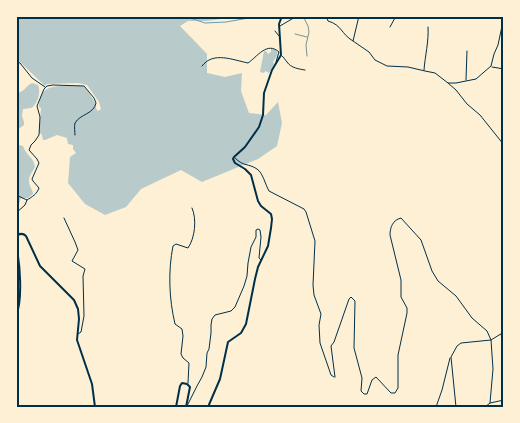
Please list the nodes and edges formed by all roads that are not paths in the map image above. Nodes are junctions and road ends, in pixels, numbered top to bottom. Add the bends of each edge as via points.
1 (282, 16) edge
2 (297, 16) edge
3 (303, 16) edge
4 (326, 16) edge
5 (359, 16) edge
6 (396, 16) edge
7 (504, 21) edge
8 (279, 26) junction
9 (390, 27) dead end
10 (428, 27) dead end
11 (275, 31) dead end
12 (294, 34) dead end
13 (280, 37) junction
14 (308, 37) junction
15 (353, 41) junction
16 (467, 51) dead end
17 (281, 55) junction
18 (307, 56) dead end
19 (16, 61) edge
20 (276, 62) junction
21 (202, 66) dead end
22 (491, 66) junction
23 (504, 69) edge
24 (305, 70) dead end
25 (424, 70) junction
26 (466, 81) junction
27 (448, 83) junction
28 (45, 88) junction
29 (75, 136) dead end
30 (504, 145) edge
31 (234, 157) junction
32 (16, 195) edge
33 (27, 200) junction
34 (192, 208) dead end
35 (16, 213) edge
36 (64, 218) dead end
37 (16, 229) edge
38 (20, 234) junction
39 (16, 236) edge
40 (16, 245) edge
41 (261, 260) junction
42 (16, 316) edge
43 (504, 332) edge
44 (77, 334) junction
45 (500, 335) junction
46 (504, 339) edge
47 (491, 340) junction
48 (451, 357) junction
49 (188, 384) junction
50 (504, 400) edge
51 (490, 403) junction
52 (95, 407) edge
53 (176, 407) edge
54 (186, 407) edge
55 (208, 407) edge
56 (436, 407) edge
57 (456, 407) edge
58 (485, 407) edge

1 - 8 street
2 - 8 street
3 - 14 lane
4 - 15 street
5 - 15 street
6 - 9 street
7 - 22 street
8 - 13 street
10 - 25 street
11 - 13 street
12 - 14 lane
13 - 17 street
14 - 18 lane
15 - 25 street via 387,66
16 - 26 street
17 - 20 street
17 - 24 street via 289,65
19 - 28 street
20 - 21 street via 279,52 271,47 250,62 215,58
20 - 31 street via 264,93 259,127
22 - 23 street
22 - 26 street via 476,79
25 - 27 street via 435,73
26 - 27 street
27 - 30 street
28 - 29 street via 53,85 84,86 94,98 95,108 76,121
28 - 33 street via 37,106 39,135 29,150 39,163 32,179 39,188
31 - 41 street via 235,164 251,175 258,201 271,214 269,241
31 - 47 street via 243,165 259,170 269,190 306,212 315,241 313,285 321,314 320,343 332,376 335,377 331,346 351,297 355,301 354,348 362,378 361,391 367,394 376,377 391,393 398,388 398,355 407,313 400,296 401,280 390,235 390,228 398,218 421,240 438,281 456,296
32 - 33 street
33 - 35 street
34 - 49 street via 194,237 188,248 173,246 170,270 175,324 182,329 183,336 181,354 189,362
36 - 44 street via 78,250 72,260 85,269 84,316
37 - 38 street
38 - 39 street
38 - 44 street via 26,236 40,266 74,300 79,315
40 - 42 street via 20,265 20,308
41 - 54 street via 258,229 251,247 247,276 235,307 212,319 206,367
41 - 55 street via 246,324 241,333 228,342 220,378
43 - 45 street
44 - 52 street via 92,384
45 - 46 street
45 - 47 street
47 - 48 street via 461,343
47 - 51 street
48 - 56 street
48 - 57 street
49 - 53 street via 180,386
49 - 54 street via 190,390
50 - 51 street
51 - 58 street

